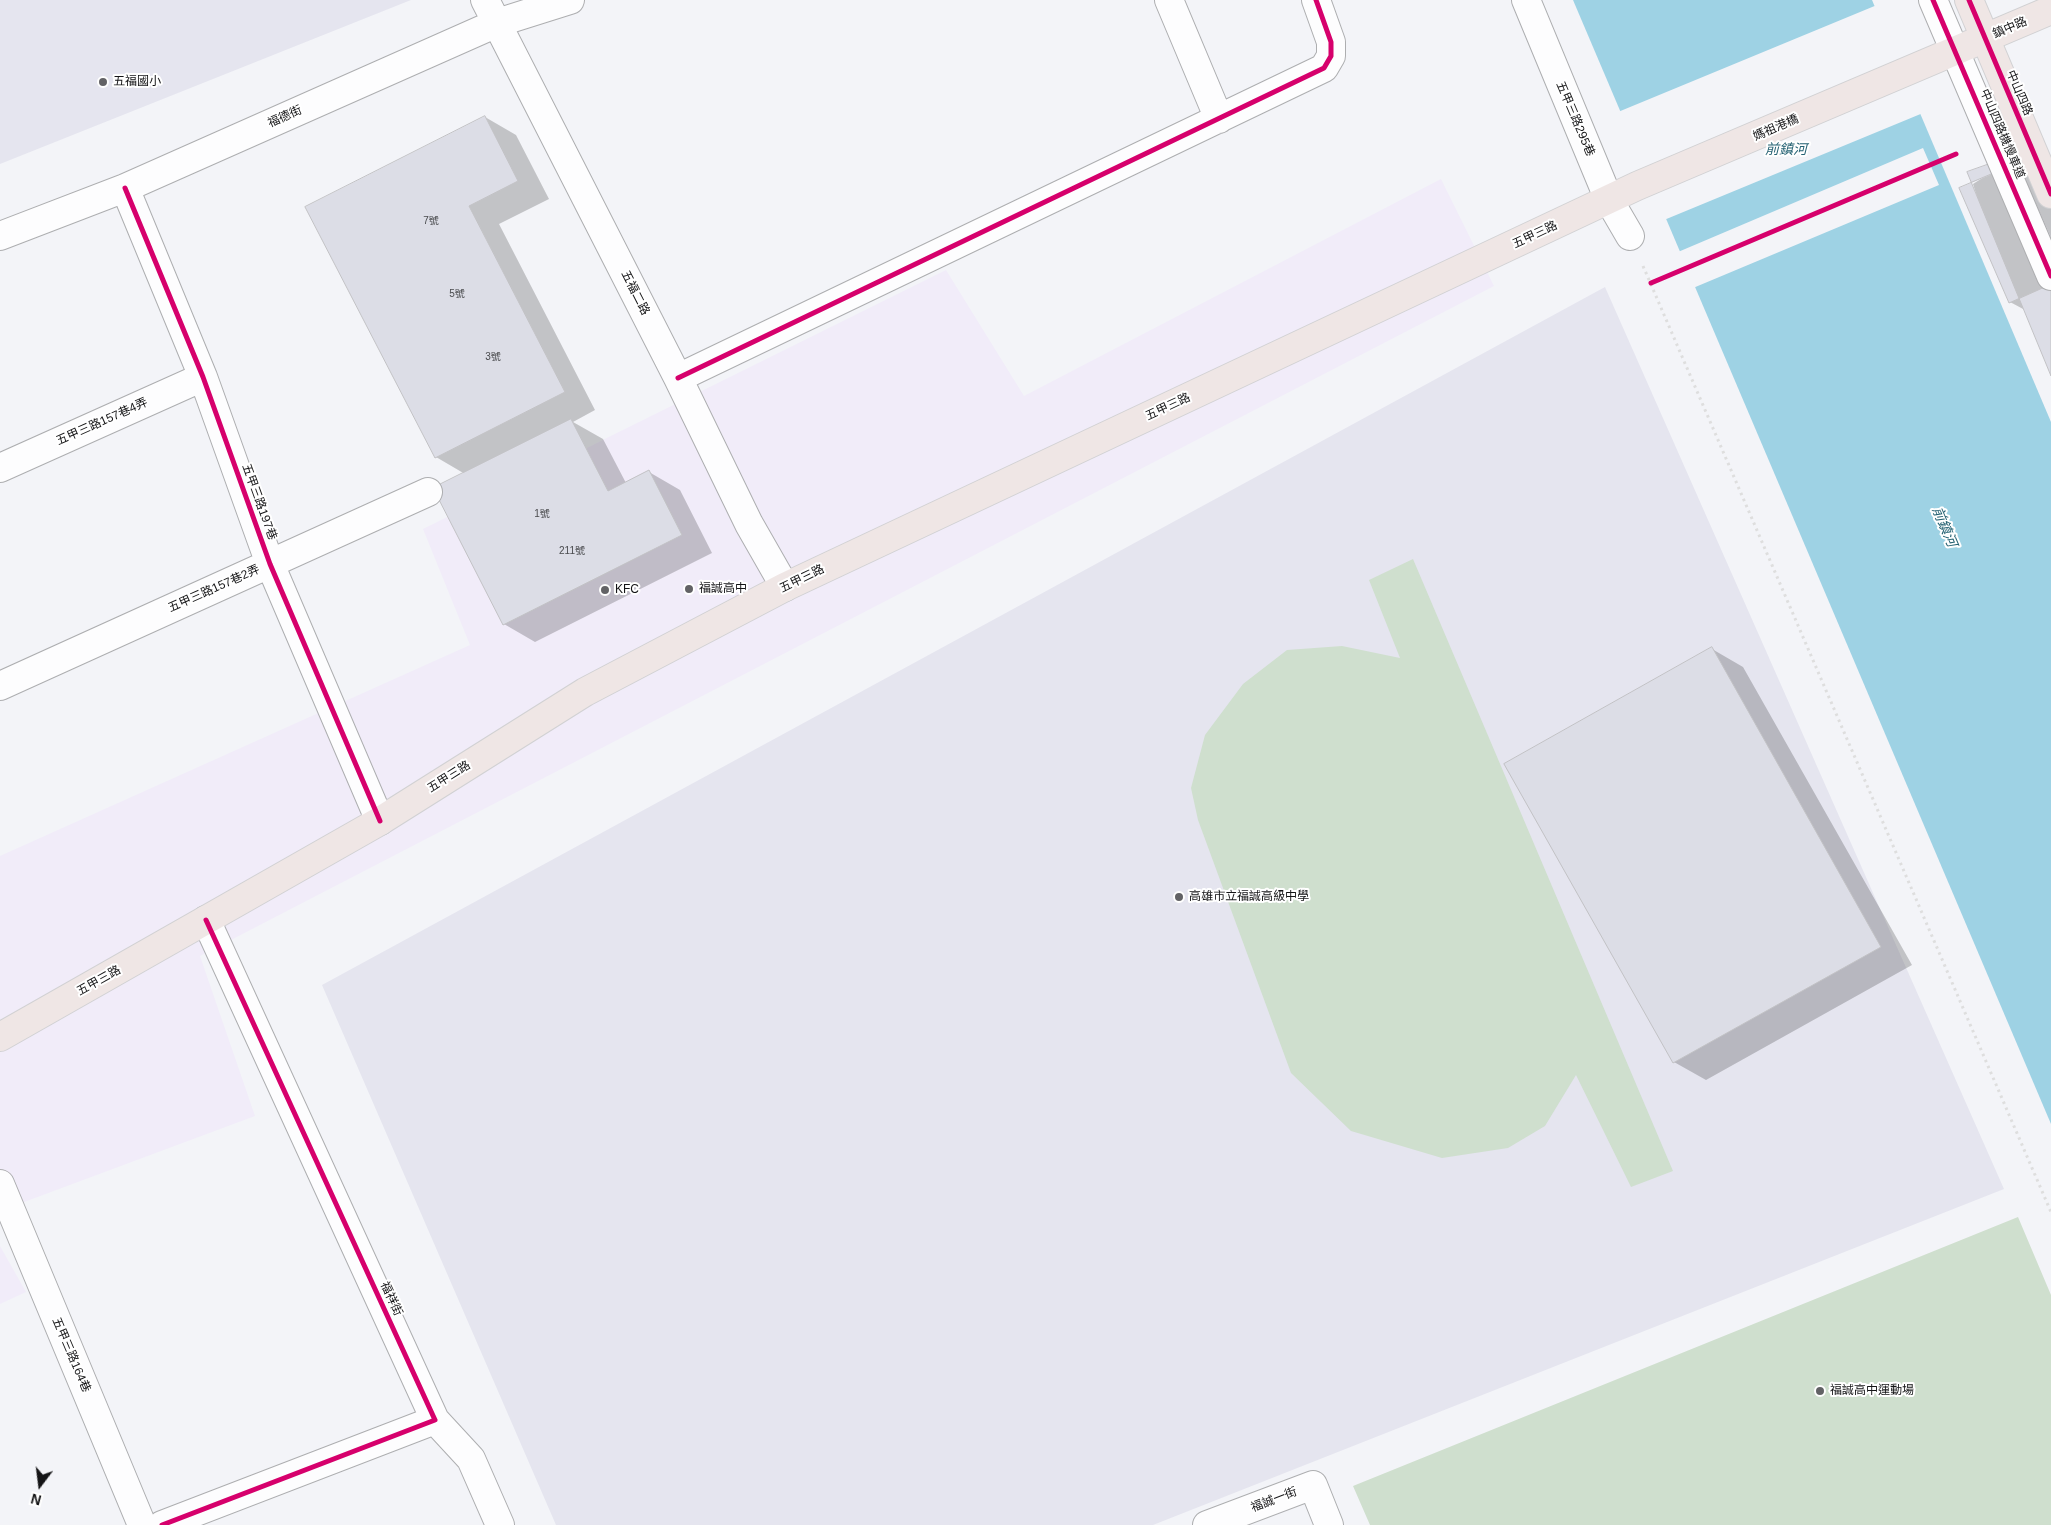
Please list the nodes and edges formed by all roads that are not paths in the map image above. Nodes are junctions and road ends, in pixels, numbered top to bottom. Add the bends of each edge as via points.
1 (570, 0) edge
2 (1169, 0) edge
3 (1316, 0) edge
4 (1526, 0) edge
5 (1933, 0) edge
6 (1969, 0) edge
7 (2049, 0) edge
8 (2051, 4) edge
9 (2051, 10) edge
10 (491, 11) edge
11 (1985, 38) junction
12 (1956, 51) junction
13 (1914, 69) joint
14 (1219, 119) junction
15 (1637, 186) joint
16 (125, 188) junction
17 (2051, 194) edge
18 (1609, 200) junction
19 (0, 236) edge
20 (1630, 236) road end
21 (2051, 276) edge
22 (203, 377) junction
23 (678, 378) junction
24 (0, 468) edge
25 (428, 492) dead end
26 (270, 564) junction
27 (785, 587) junction
28 (0, 686) edge
29 (380, 821) junction
30 (206, 920) junction
31 (0, 1037) edge
32 (0, 1184) edge
33 (435, 1420) junction
34 (142, 1525) edge
35 (162, 1525) edge
36 (500, 1525) edge
37 (1207, 1525) edge
38 (1330, 1525) edge

1 - 10 street, 福德街
2 - 14 street
3 - 14 street via 1331,42 1331,56 1324,68
4 - 18 street, 五甲三路295巷
5 - 12 street, 中山四路機慢車道
6 - 11 main road, 中山四路
7 - 8 main road
9 - 11 main road, 鎮中路
10 - 16 street, 福德街
10 - 23 street, 五福二路
11 - 12 main road, 鎮中路
11 - 17 main road, 中山四路
12 - 13 main road, 鎮中路
12 - 21 street, 中山四路機慢車道
13 - 15 main road, 媽祖港橋
14 - 23 street
15 - 18 main road, 五甲三路
16 - 19 street, 福德街
16 - 22 street, 五甲三路197巷
18 - 20 street, 五甲三路295巷
18 - 27 main road, 五甲三路
22 - 24 street, 五甲三路157巷4弄
22 - 26 street, 五甲三路197巷
23 - 27 street, 五福二路 via 749,524
25 - 26 street, 五甲三路157巷2弄
26 - 28 street, 五甲三路157巷2弄
26 - 29 street, 五甲三路197巷
27 - 29 main road, 五甲三路 via 585,692
29 - 30 main road, 五甲三路
30 - 31 main road, 五甲三路
30 - 33 street, 福祥街
32 - 34 street, 五甲三路164巷
33 - 35 street
33 - 36 street, 福祥街 via 471,1459
37 - 38 street, 福誠一街 via 1312,1485

